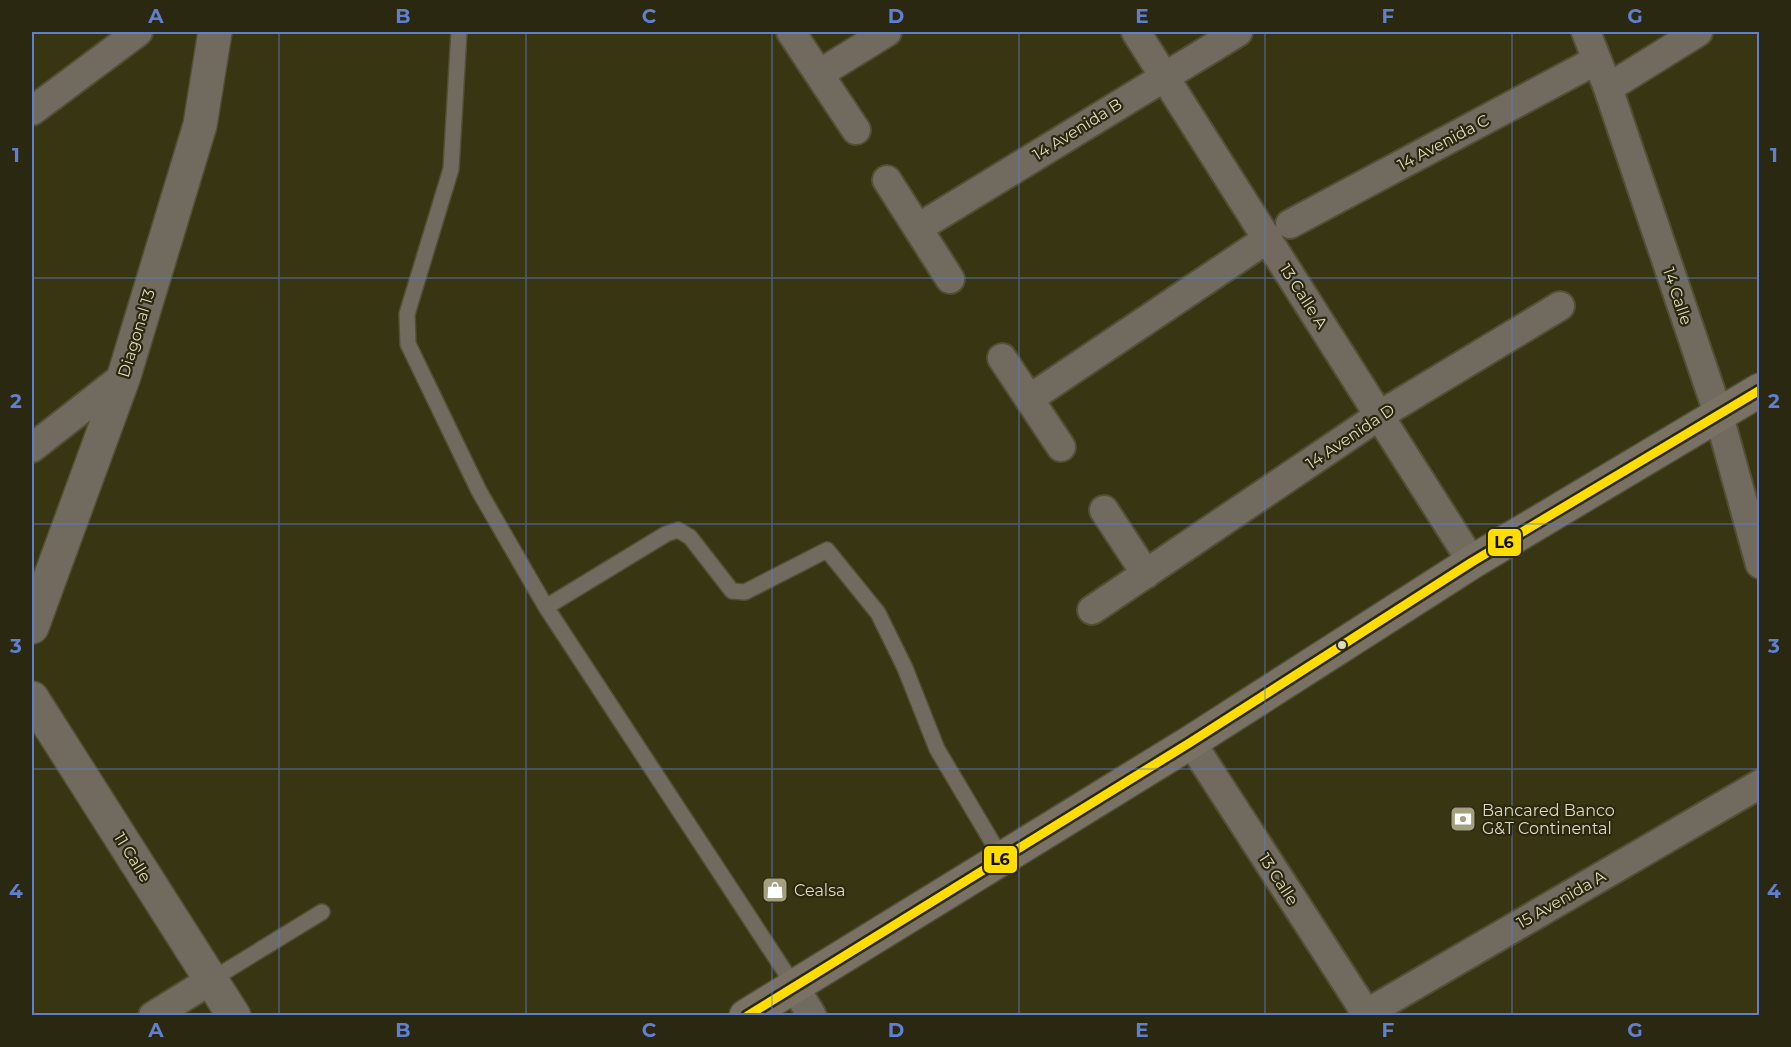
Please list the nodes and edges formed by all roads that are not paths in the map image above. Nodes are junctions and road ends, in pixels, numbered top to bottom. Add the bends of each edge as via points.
1 (138, 32) edge
2 (215, 32) edge
3 (459, 32) edge
4 (791, 32) edge
5 (887, 32) edge
6 (1136, 32) edge
7 (1238, 32) edge
8 (1586, 32) edge
9 (1698, 32) edge
10 (1595, 61) junction
11 (819, 74) junction
12 (1163, 75) junction
13 (1608, 88) junction
14 (32, 111) edge
15 (856, 130) dead end
16 (887, 180) dead end
17 (1290, 224) dead end
18 (918, 228) junction
19 (1267, 239) junction
20 (950, 279) dead end
21 (1560, 306) dead end
22 (1002, 358) dead end
23 (124, 376) junction
24 (1760, 390) edge
25 (1029, 399) junction
26 (1380, 415) junction
27 (1719, 416) junction
28 (1061, 447) dead end
29 (32, 448) edge
30 (1104, 510) dead end
31 (1472, 562) junction
32 (1760, 564) edge
33 (1146, 574) junction
34 (546, 607) junction
35 (1092, 610) dead end
36 (32, 627) edge
37 (32, 698) edge
38 (1191, 742) junction
39 (1760, 784) edge
40 (1001, 857) junction
41 (322, 912) dead end
42 (211, 980) junction
43 (793, 984) junction
44 (1365, 1015) edge
45 (153, 1016) edge
46 (234, 1016) edge
47 (746, 1016) edge
48 (812, 1016) edge

1 - 14 street
2 - 23 street, Diagonal 13 via 200,125
3 - 34 lane via 451,169 407,314 408,344 479,491
4 - 11 street
5 - 11 street
6 - 12 street, 13 Calle A
7 - 12 street, 14 Avenida B
8 - 10 street, 14 Calle
9 - 13 street
10 - 13 street, 14 Calle
10 - 17 street, 14 Avenida C
11 - 15 street
12 - 18 street, 14 Avenida B
12 - 19 street, 13 Calle A
13 - 27 street, 14 Calle
16 - 18 street
18 - 20 street
19 - 25 street
19 - 26 street, 13 Calle A
21 - 26 street, 14 Avenida D
22 - 25 street
23 - 29 street
23 - 36 street, Diagonal 13
24 - 27 main road
25 - 28 street
26 - 31 street, 13 Calle A
26 - 33 street, 14 Avenida D
27 - 31 main road
27 - 32 street, 14 Calle
30 - 33 street
31 - 38 main road
33 - 35 street, 14 Avenida D
34 - 40 lane via 678,530 690,537 732,591 738,592 827,550 878,613 937,749
34 - 43 lane
37 - 42 street, 11 Calle
38 - 40 main road
38 - 44 street, 13 Calle
39 - 44 street, 15 Avenida A
40 - 43 main road
41 - 42 lane
42 - 45 street
42 - 46 street, 11 Calle
43 - 47 main road
43 - 48 street

